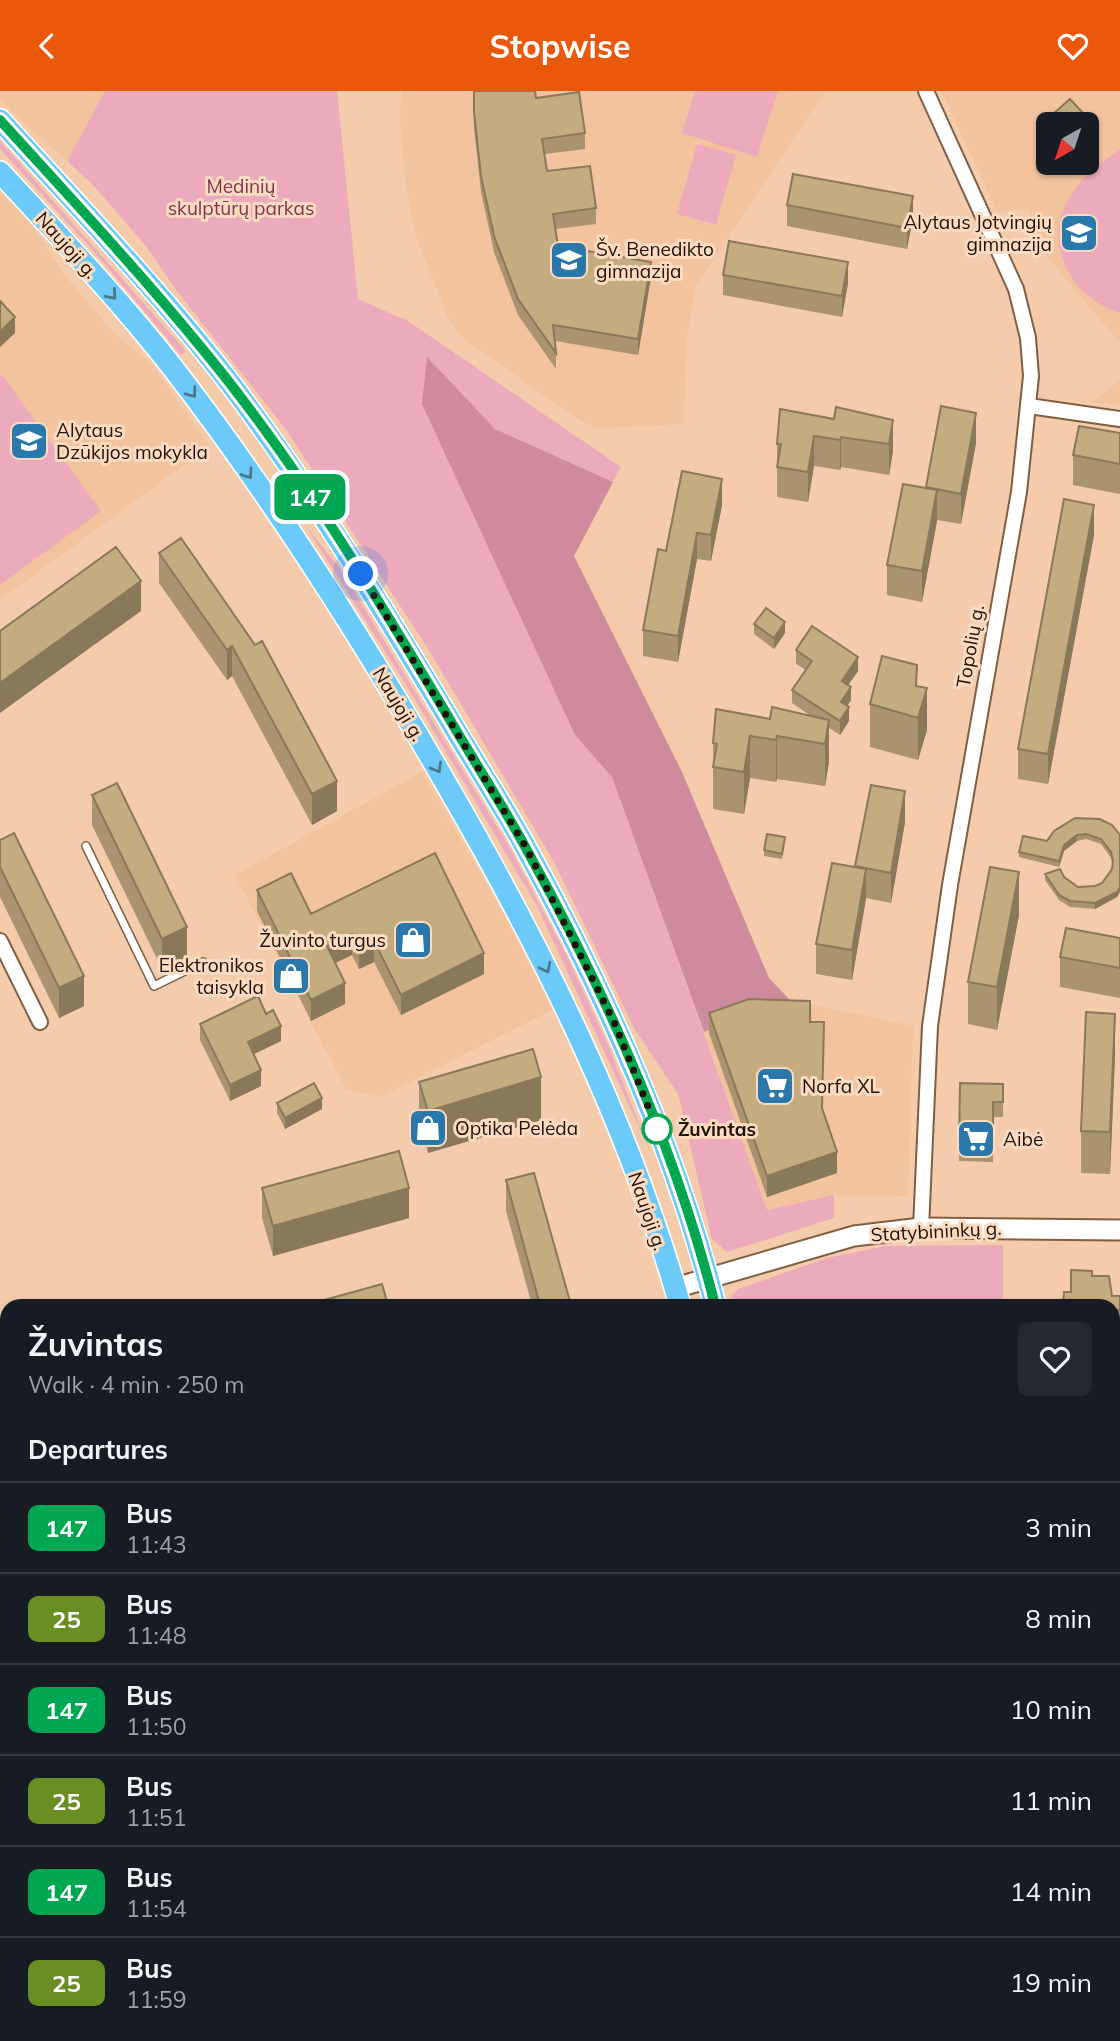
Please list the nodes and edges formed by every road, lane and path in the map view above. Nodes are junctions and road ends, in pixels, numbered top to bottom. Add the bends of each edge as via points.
1 (926, 91) edge
2 (0, 120) edge
3 (0, 172) edge
4 (240, 396) junction
5 (1030, 406) junction
6 (210, 418) junction
7 (1120, 419) edge
8 (86, 846) dead end
9 (0, 941) edge
10 (203, 962) dead end
11 (40, 1022) dead end
12 (921, 1228) junction
13 (1120, 1230) edge
14 (708, 1279) junction
15 (677, 1297) edge
16 (713, 1299) edge

1 - 5 street, Topolių g. via 1016,289 1028,338
2 - 4 main road, Naujoji g. via 139,274
3 -> 6 main road, Naujoji g. via 130,316
4 - 6 main road
4 - 14 main road, Naujoji g. via 357,567 527,849 615,1024 681,1193
5 - 7 street
5 - 12 street, Topolių g. via 930,1026
6 -> 15 main road, Naujoji g. via 352,625 496,870 582,1039 644,1197
8 - 10 lane via 154,986
9 - 11 street
12 - 13 street, Statybininkų g.
12 - 14 street, Statybininkų g. via 854,1236
14 - 15 street, Statybininkų g.
14 - 16 main road, Naujoji g.

